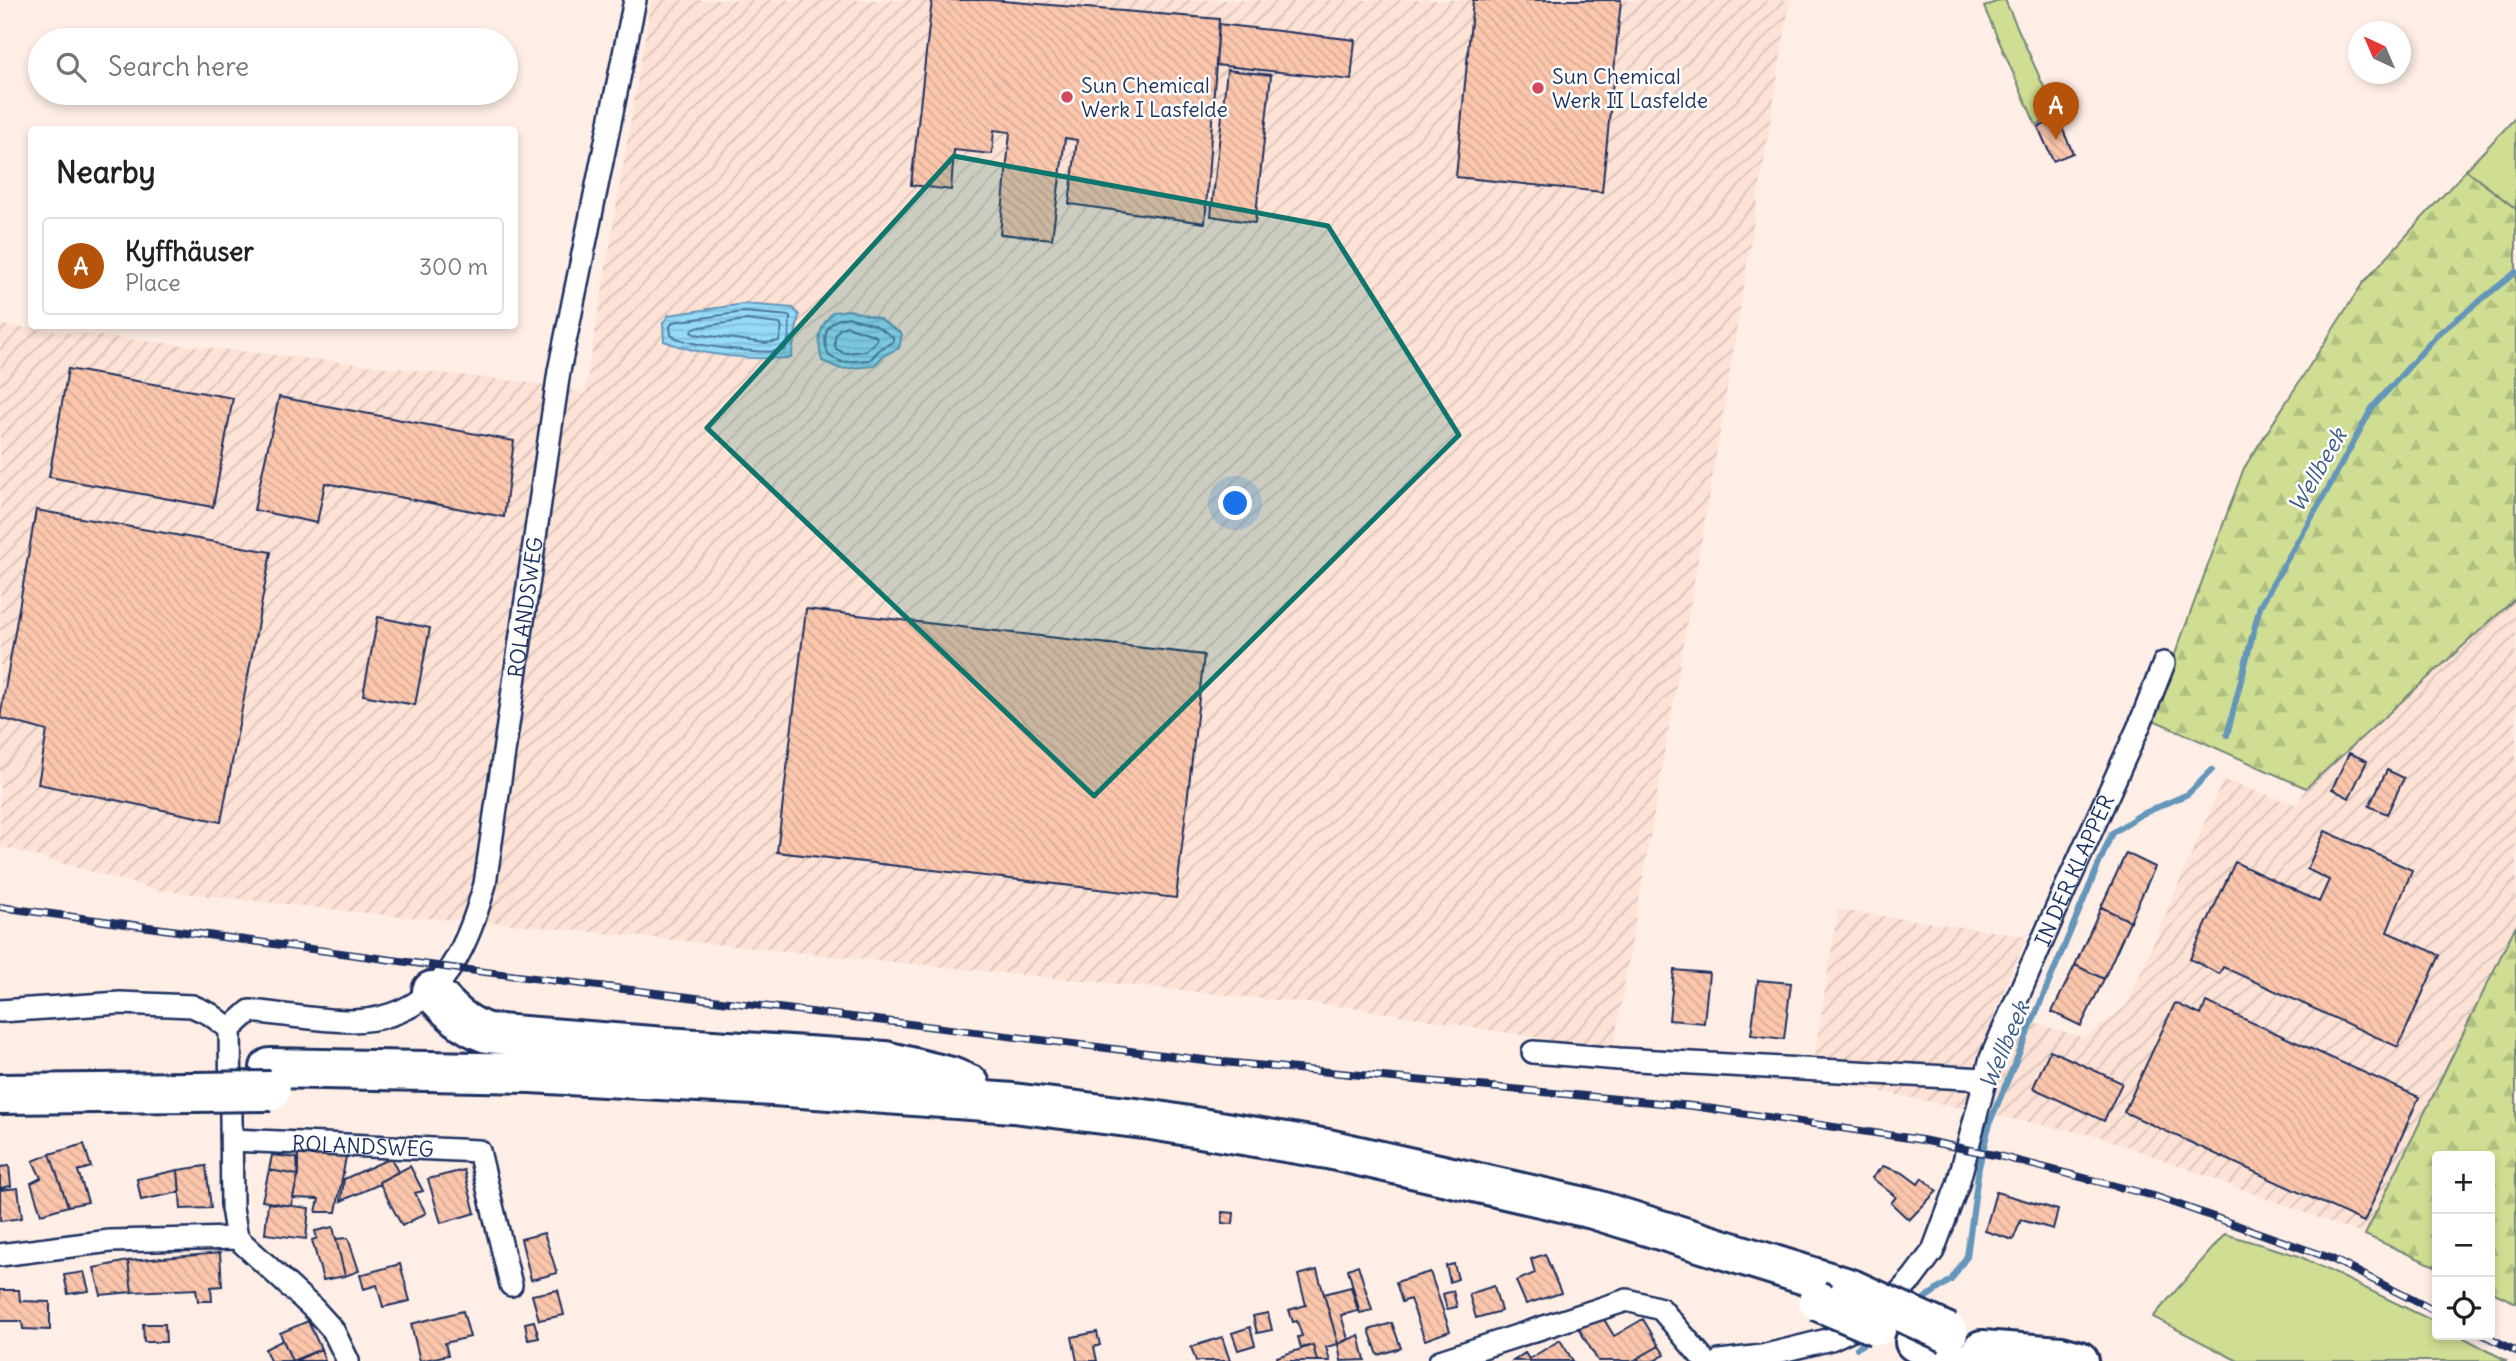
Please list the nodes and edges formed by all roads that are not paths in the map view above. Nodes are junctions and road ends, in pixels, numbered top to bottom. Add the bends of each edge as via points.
1 (635, 0) edge
2 (2164, 663) dead end
3 (432, 991) junction
4 (0, 1011) edge
5 (230, 1029) junction
6 (1533, 1052) dead end
7 (0, 1071) edge
8 (271, 1079) junction
9 (1984, 1079) junction
10 (193, 1081) junction
11 (0, 1094) edge
12 (1013, 1103) junction
13 (233, 1140) junction
14 (237, 1238) junction
15 (0, 1255) edge
16 (511, 1285) dead end
17 (1834, 1295) junction
18 (1961, 1349) edge
19 (348, 1361) edge
20 (1440, 1361) edge
21 (1705, 1361) edge
22 (1720, 1361) edge
23 (2079, 1361) edge

1 - 3 street, ROLANDSWEG via 559,371 485,884 471,930 452,968
2 - 9 street, IN DER KLAPPER
3 - 5 street, ROLANDSWEG via 411,1006 383,1016 351,1021 250,1011
3 - 12 highway via 453,1014 487,1032 885,1061 951,1077
4 - 5 street via 120,1003 192,1006
5 - 13 street
6 - 9 street
7 - 10 highway
8 - 10 highway, bridge
8 - 12 highway via 530,1073
8 - 17 highway via 783,1106 1040,1127 1160,1143 1452,1199
9 - 22 street, IN DER KLAPPER via 1958,1184 1933,1251 1912,1279 1874,1319 1831,1339
10 - 11 highway
12 - 17 highway via 1166,1122 1455,1176 1592,1209
13 - 14 street via 232,1208
13 - 16 street, ROLANDSWEG via 479,1151
14 - 15 street via 110,1241
14 - 19 street via 314,1309 332,1330
17 - 18 highway, bridge
18 - 23 highway
20 - 21 street via 1626,1300 1661,1309

